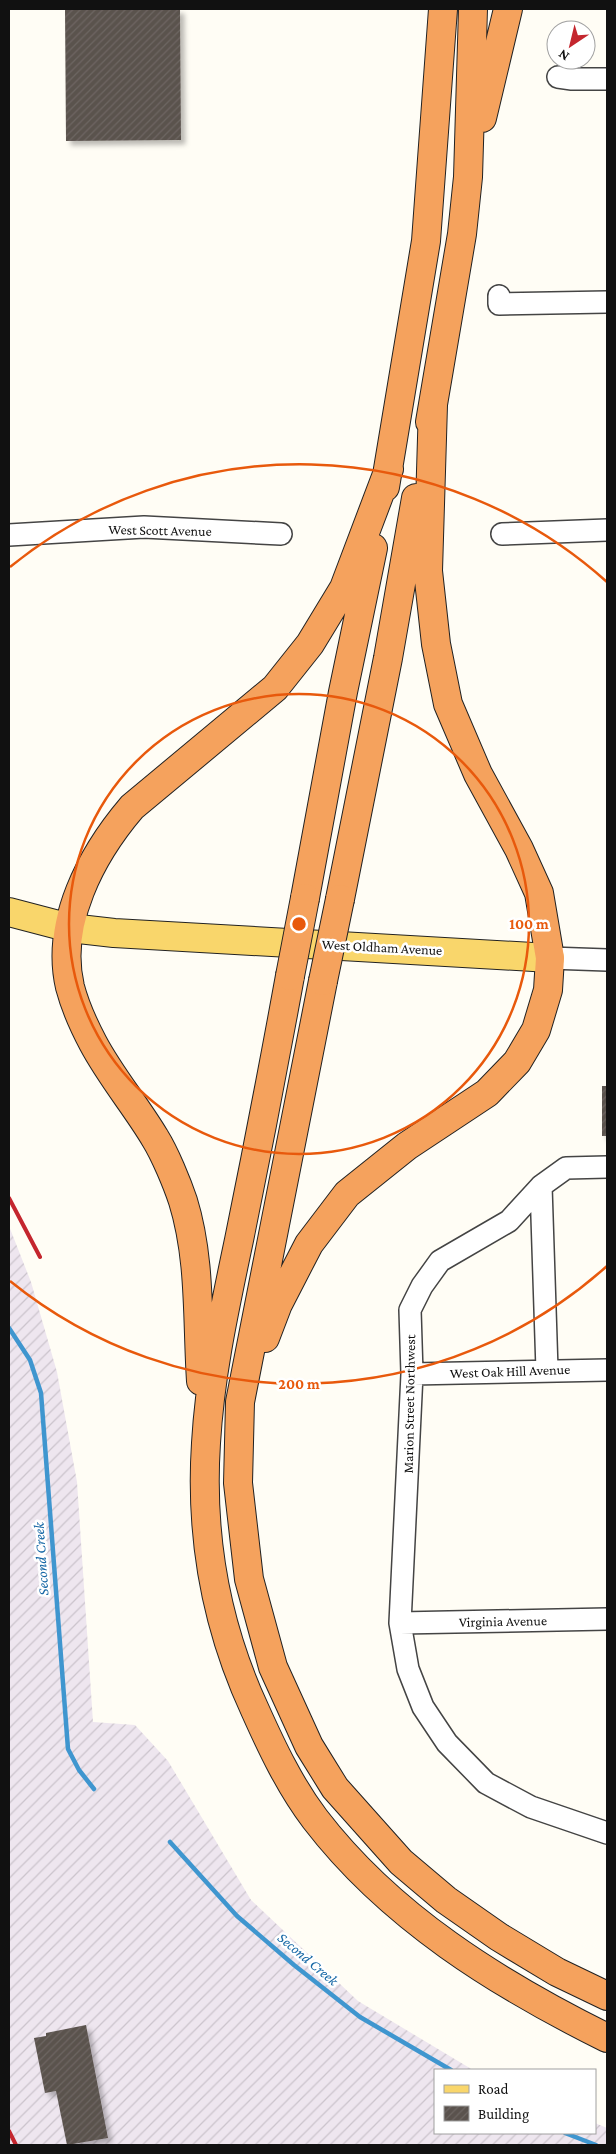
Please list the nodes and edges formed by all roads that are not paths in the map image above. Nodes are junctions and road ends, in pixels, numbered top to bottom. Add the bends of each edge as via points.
1 (424, 9) edge
2 (444, 9) edge
3 (473, 9) edge
4 (508, 9) edge
5 (558, 77) dead end
6 (607, 79) edge
7 (438, 98) junction
8 (468, 178) junction
9 (499, 296) dead end
10 (607, 302) edge
11 (432, 405) junction
12 (389, 469) junction
13 (607, 530) edge
14 (281, 534) dead end
15 (502, 534) dead end
16 (9, 535) edge
17 (9, 912) edge
18 (70, 928) junction
19 (550, 958) junction
20 (607, 960) edge
21 (607, 1167) edge
22 (541, 1186) junction
23 (547, 1370) junction
24 (607, 1370) edge
25 (412, 1374) junction
26 (240, 1402) junction
27 (206, 1443) junction
28 (607, 1620) edge
29 (400, 1623) junction
30 (607, 1833) edge
31 (607, 1996) edge
32 (607, 2038) edge

1 - 7 highway
2 - 7 highway
3 - 8 highway
4 - 8 highway
5 - 6 street
7 - 12 highway via 426,241
8 - 11 highway via 462,234
9 - 10 street via 499,304
11 - 19 highway via 428,571 436,644 448,704 478,774 520,849 539,893
11 - 26 highway, bridge via 388,658
12 - 18 highway via 344,588 310,644 275,688 132,807 100,849 80,892
12 - 27 highway, bridge via 216,1353
13 - 15 street
14 - 16 street, West Scott Avenue via 144,527
17 - 18 main road, West Oldham Avenue
18 - 19 main road, West Oldham Avenue
18 - 27 highway via 70,987 78,1010 93,1044 156,1140 182,1200 196,1262 197,1329
19 - 20 street, West Oldham Avenue
19 - 26 highway via 548,990 536,1030 517,1062 487,1093 407,1146 347,1194 309,1244 278,1304
21 - 22 street, Marion Street Northwest via 566,1168
22 - 23 street
22 - 25 street, Marion Street Northwest via 509,1221 440,1260 422,1286 410,1310
23 - 24 street, West Oak Hill Avenue
23 - 25 street, West Oak Hill Avenue
25 - 29 street, Marion Street Northwest
26 - 31 highway via 238,1483 249,1579 273,1667 309,1746 335,1788 408,1868 446,1900 557,1972
27 - 32 highway via 206,1532 216,1598 239,1675 276,1758 314,1818 355,1865 444,1943 492,1975
28 - 29 street, Virginia Avenue
29 - 30 street, Marion Street Northwest via 408,1669 423,1707 447,1743 486,1783 531,1807

